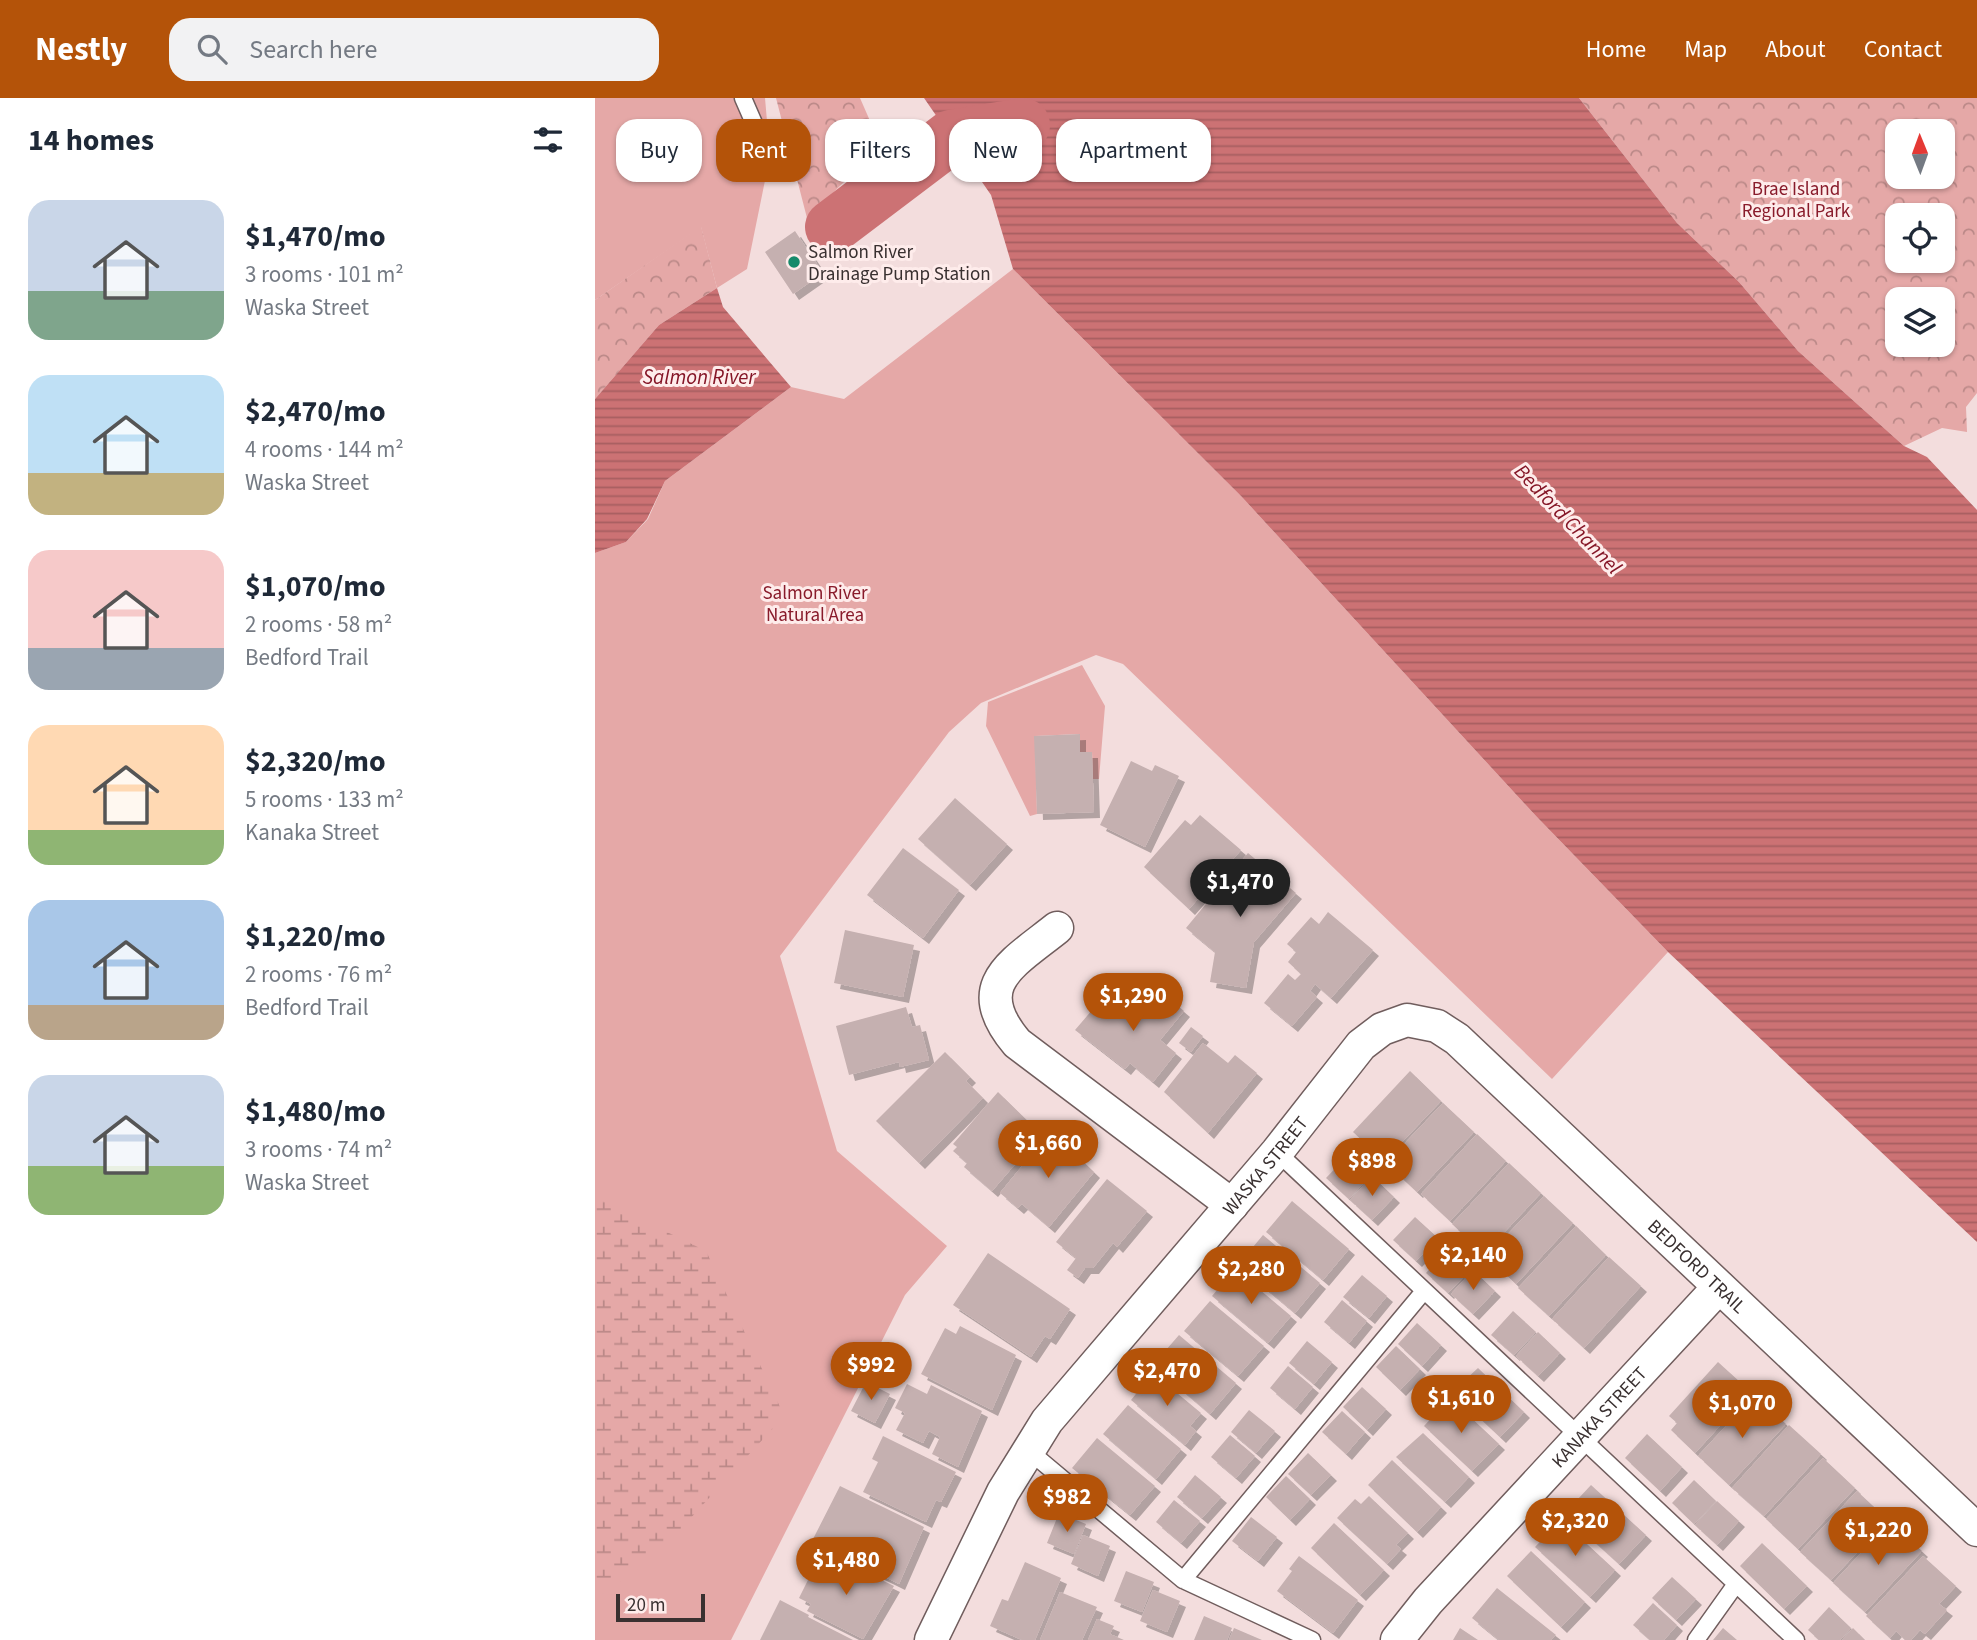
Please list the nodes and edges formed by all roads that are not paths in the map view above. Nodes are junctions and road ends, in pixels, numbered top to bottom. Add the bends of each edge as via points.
1 (743, 98) edge
2 (753, 119) edge
3 (1058, 928) dead end
4 (1407, 1020) joint
5 (1277, 1152) junction
6 (1232, 1205) junction
7 (1719, 1287) junction
8 (1425, 1291) junction
9 (1579, 1437) junction
10 (1028, 1450) junction
11 (1977, 1530) edge
12 (1183, 1580) junction
13 (1736, 1584) junction
14 (935, 1638) edge
15 (1312, 1640) edge
16 (1397, 1640) edge
17 (1696, 1640) edge
18 (1796, 1640) edge

1 - 2 lane
3 - 6 street via 1000,976 995,1006 1002,1024 1017,1043
4 - 5 street, WASKA STREET via 1382,1029 1361,1045
4 - 7 street, BEDFORD TRAIL via 1437,1026 1457,1039
5 - 6 street, WASKA STREET
5 - 8 lane
6 - 10 street, WASKA STREET via 1078,1382
7 - 9 street, KANAKA STREET
7 - 11 street, BEDFORD TRAIL
8 - 9 lane
8 - 12 lane
9 - 13 lane
9 - 16 street, KANAKA STREET
10 - 12 lane
10 - 14 street, WASKA STREET via 1003,1492
12 - 15 lane
13 - 17 lane
13 - 18 lane

